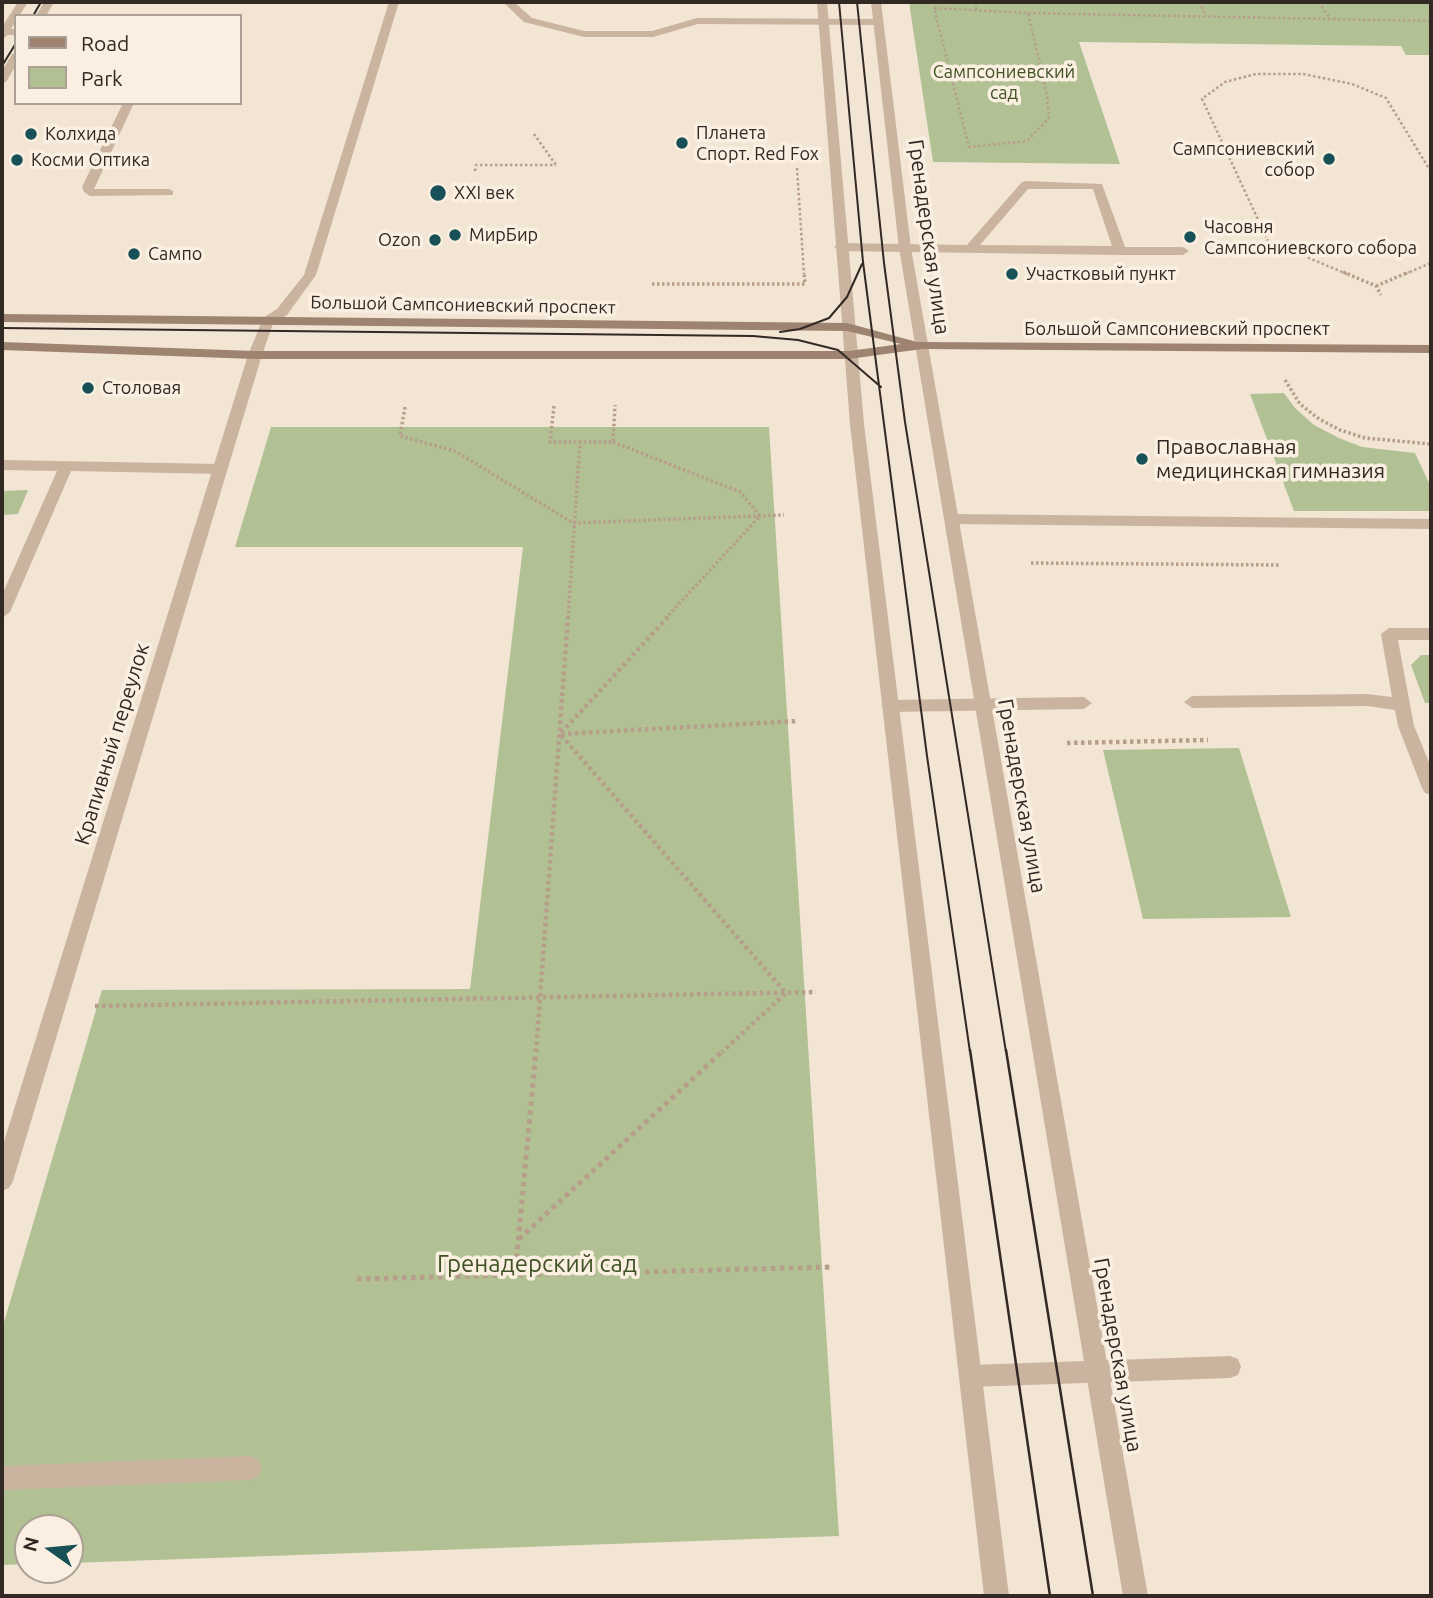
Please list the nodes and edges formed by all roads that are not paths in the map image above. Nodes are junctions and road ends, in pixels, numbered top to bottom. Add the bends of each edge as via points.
1 (394, 2) edge
2 (508, 2) edge
3 (822, 2) edge
4 (876, 2) edge
5 (14, 16) edge
6 (824, 22) junction
7 (878, 22) junction
8 (3, 34) edge
9 (8, 62) edge
10 (2, 80) edge
11 (128, 105) edge
12 (169, 193) dead end
13 (840, 247) junction
14 (905, 248) junction
15 (970, 249) junction
16 (1120, 251) junction
17 (1183, 251) dead end
18 (2, 318) edge
19 (268, 321) junction
20 (847, 327) junction
21 (922, 345) junction
22 (2, 346) edge
23 (1431, 349) edge
24 (256, 355) junction
25 (849, 355) junction
26 (2, 465) edge
27 (66, 466) junction
28 (221, 469) junction
29 (952, 519) junction
30 (1431, 524) edge
31 (2, 612) edge
32 (1431, 634) edge
33 (1192, 702) dead end
34 (1084, 703) dead end
35 (1400, 704) junction
36 (984, 705) junction
37 (889, 706) junction
38 (1431, 788) edge
39 (2, 1181) edge
40 (1230, 1367) dead end
41 (1097, 1371) junction
42 (970, 1376) junction
43 (250, 1468) dead end
44 (2, 1478) edge
45 (997, 1596) edge
46 (1136, 1596) edge

1 - 19 street via 310,275 282,312
2 - 6 street via 528,20 584,34 653,34 697,21
3 - 6 street
4 - 7 street, Гренадерская улица
5 - 8 street
6 - 7 street
6 - 13 street
7 - 14 street, Гренадерская улица
9 - 10 street
11 - 12 street via 88,187 90,192
13 - 14 street
13 - 20 street
14 - 15 street
14 - 21 street, Гренадерская улица
15 - 16 street
15 - 16 street via 1025,185 1098,186
16 - 17 street
18 - 19 main road, Большой Сампсониевский проспект
19 - 20 main road, Большой Сампсониевский проспект
19 - 24 street, Крапивный переулок
20 - 21 main road, Большой Сампсониевский проспект
20 - 25 street
21 - 23 main road, Большой Сампсониевский проспект
21 - 25 main road, Большой Сампсониевский проспект
21 - 29 street, Гренадерская улица
22 - 24 main road, Большой Сампсониевский проспект
24 - 25 main road, Большой Сампсониевский проспект
24 - 28 street, Крапивный переулок
25 - 37 street
26 - 27 street
27 - 28 street
27 - 31 street
28 - 39 street, Крапивный переулок
29 - 30 street
29 - 36 street, Гренадерская улица
32 - 35 street via 1389,634
33 - 35 street via 1367,700
34 - 36 street
35 - 38 street
36 - 37 street
36 - 41 street, Гренадерская улица
37 - 42 street
40 - 41 street
41 - 42 street
41 - 46 street, Гренадерская улица
42 - 45 street
43 - 44 street

